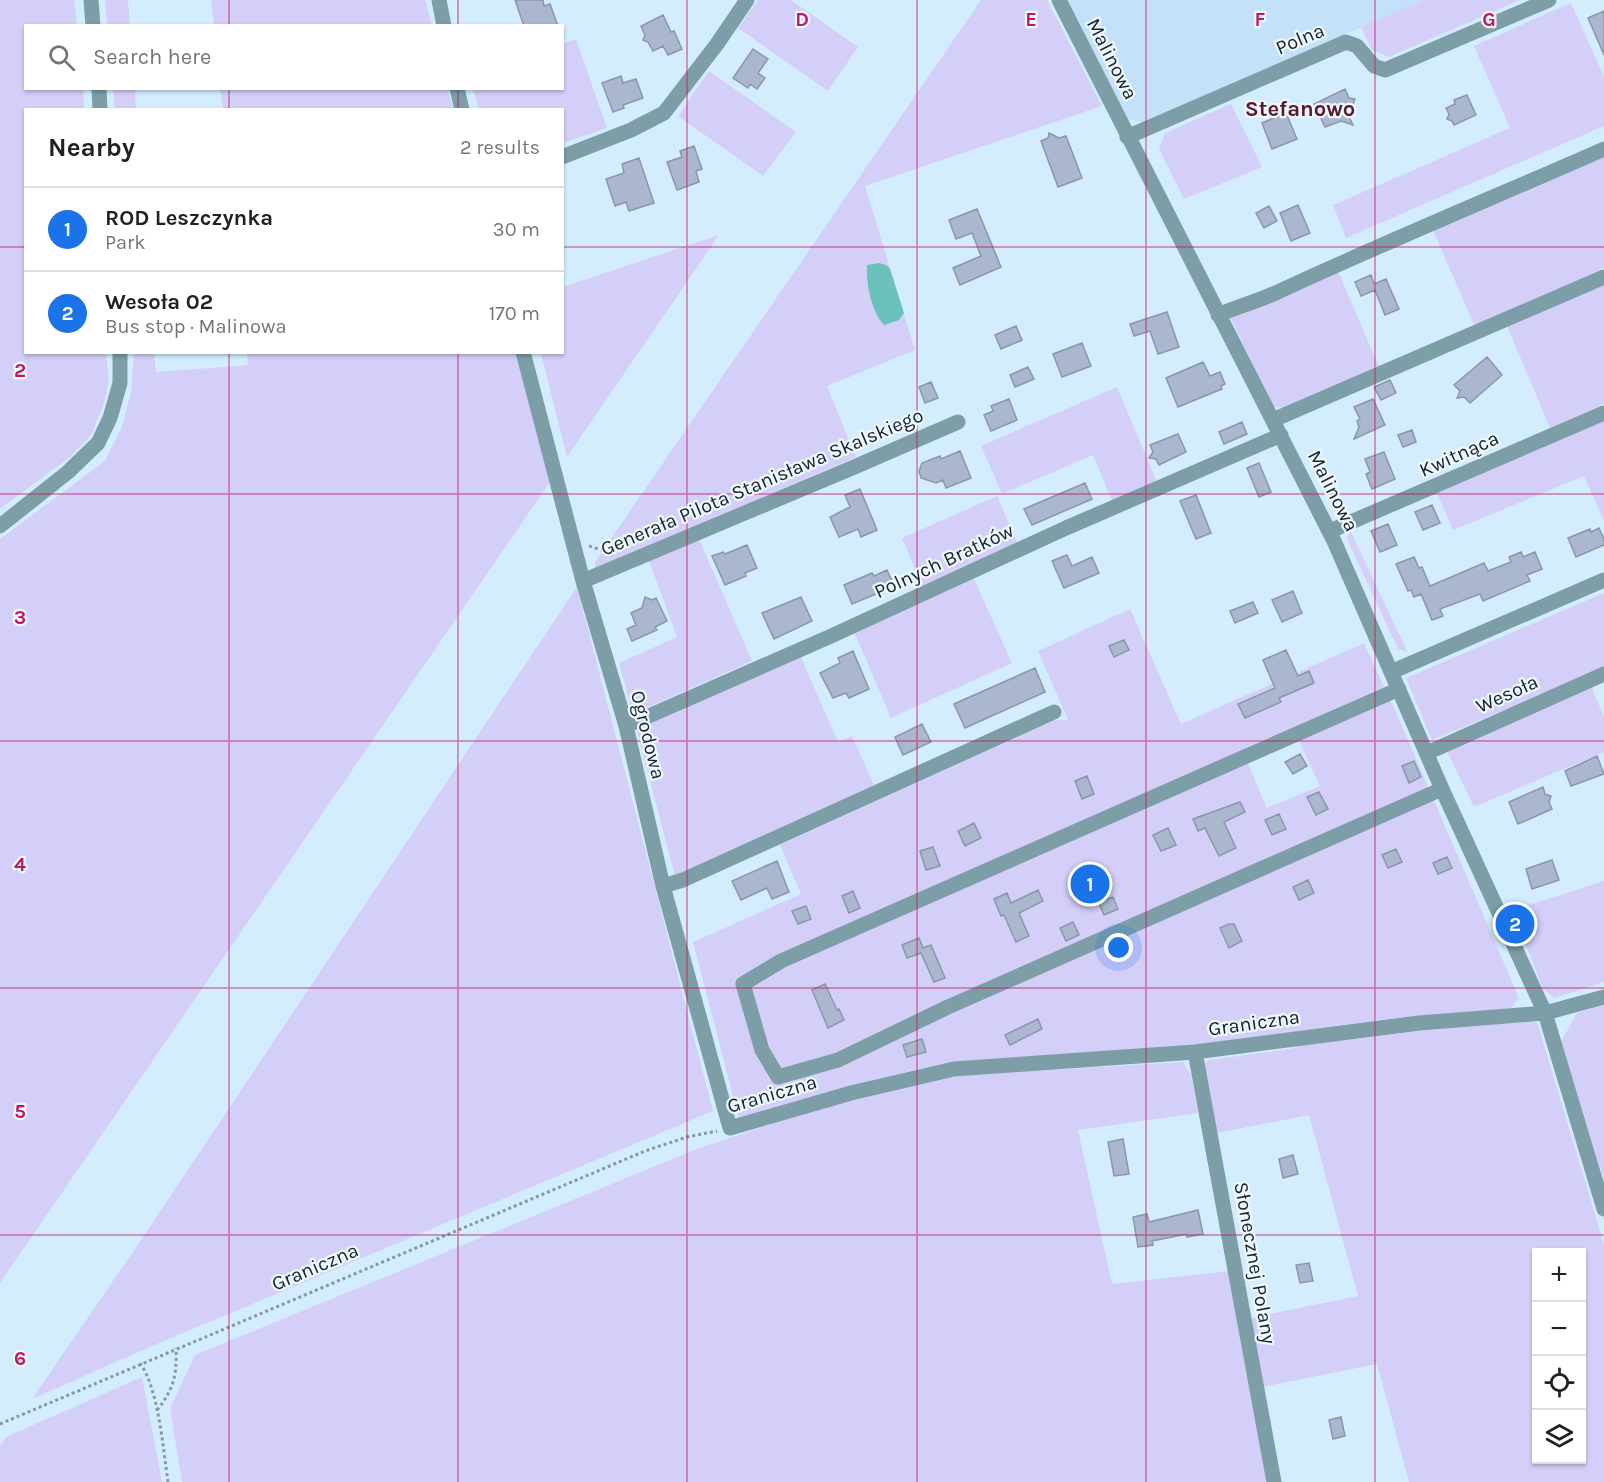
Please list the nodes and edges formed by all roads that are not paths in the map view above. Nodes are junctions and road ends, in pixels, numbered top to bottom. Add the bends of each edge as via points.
1 (91, 0) edge
2 (439, 0) edge
3 (747, 0) edge
4 (1059, 0) edge
5 (1549, 0) edge
6 (93, 24) edge
7 (444, 24) edge
8 (99, 90) edge
9 (458, 90) edge
10 (100, 108) edge
11 (462, 108) edge
12 (1127, 137) junction
13 (1604, 149) edge
14 (564, 156) edge
15 (1604, 277) edge
16 (1218, 315) junction
17 (120, 354) edge
18 (524, 354) edge
19 (1604, 413) edge
20 (1273, 420) junction
21 (958, 422) dead end
22 (1281, 435) junction
23 (0, 526) edge
24 (1330, 531) junction
25 (583, 580) junction
26 (1604, 580) edge
27 (1391, 672) junction
28 (1604, 674) edge
29 (1399, 689) junction
30 (1054, 712) dead end
31 (626, 726) junction
32 (1426, 753) junction
33 (1442, 789) junction
34 (663, 886) junction
35 (1604, 997) edge
36 (1545, 1013) junction
37 (1195, 1052) junction
38 (730, 1128) joint
39 (1604, 1209) edge
40 (1274, 1482) edge

1 - 6 street
2 - 7 street
3 - 14 street via 664,113
4 - 12 street, Malinowa
5 - 12 street, Polna via 1385,70 1374,66 1357,46 1346,42
8 - 10 street
9 - 11 street
12 - 16 street, Malinowa
13 - 16 street via 1282,291
15 - 20 street
16 - 20 street, Malinowa
17 - 23 street via 120,383 99,443
18 - 25 street, Ogrodowa
19 - 24 street, Kwitnąca
20 - 22 street, Malinowa
21 - 25 street, Generała Pilota Stanisława Skalskiego
22 - 24 street, Malinowa
22 - 31 street, Polnych Bratków
24 - 27 street, Malinowa
25 - 31 street, Ogrodowa
26 - 27 street
27 - 29 street, Malinowa
28 - 32 street, Wesoła
29 - 32 street, Malinowa
29 - 33 street via 781,961 743,984 762,1050 778,1077 838,1060
30 - 34 street
31 - 34 street, Ogrodowa
32 - 33 street, Malinowa
33 - 36 street, Malinowa
34 - 38 street, Ogrodowa
35 - 36 street, Graniczna
36 - 37 street, Graniczna via 1419,1023
36 - 39 street, Malinowa
37 - 38 street, Graniczna via 954,1069 851,1093
37 - 40 street, Słonecznej Polany

